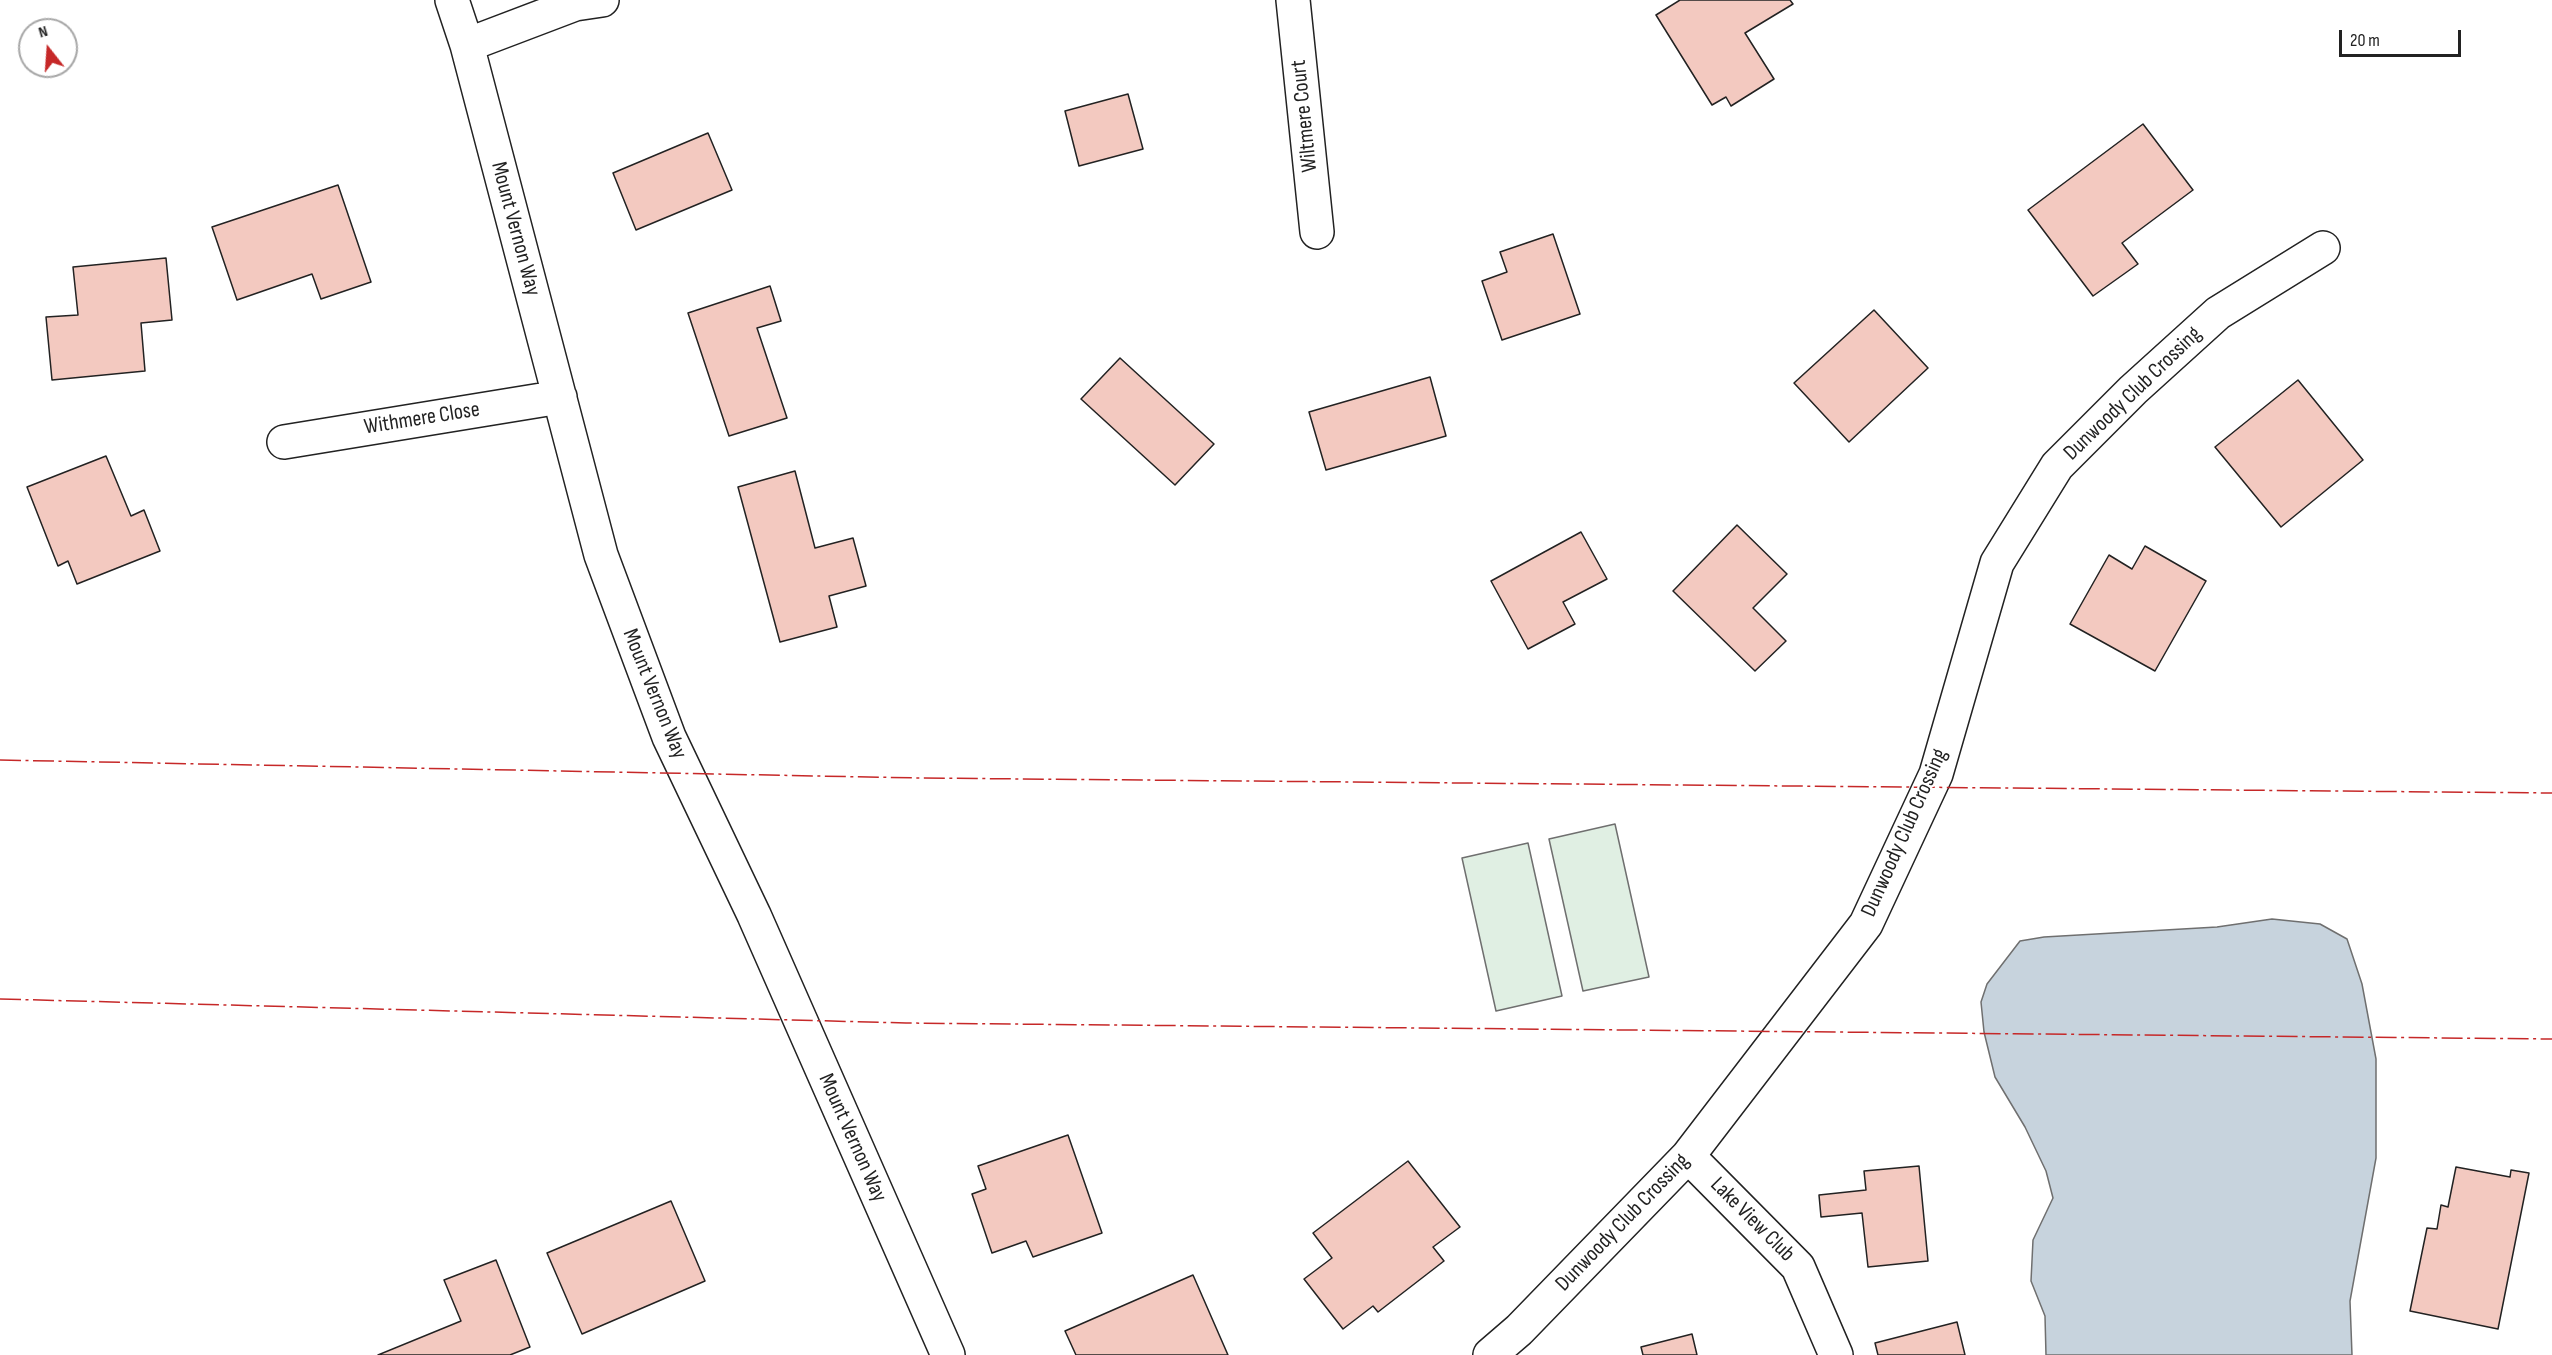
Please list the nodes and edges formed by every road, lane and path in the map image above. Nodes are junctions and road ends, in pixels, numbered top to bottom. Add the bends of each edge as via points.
1 (452, 0) edge
2 (602, 0) edge
3 (1293, 0) edge
4 (467, 45) junction
5 (1317, 232) dead end
6 (2323, 248) dead end
7 (560, 397) junction
8 (284, 442) dead end
9 (1688, 1156) junction
10 (947, 1355) edge
11 (1490, 1355) edge
12 (1836, 1355) edge

1 - 4 street, Mount Vernon Way
2 - 4 street via 575,4
3 - 5 street, Wiltmere Court
4 - 7 street, Mount Vernon Way
6 - 9 street, Dunwoody Club Crossing via 2218,313 2057,466 1997,563 1936,774 1866,924
7 - 8 street, Withmere Close
7 - 10 street, Mount Vernon Way via 601,555 669,737 754,915
9 - 11 street, Dunwoody Club Crossing
9 - 12 street, Lake View Club via 1798,1267

